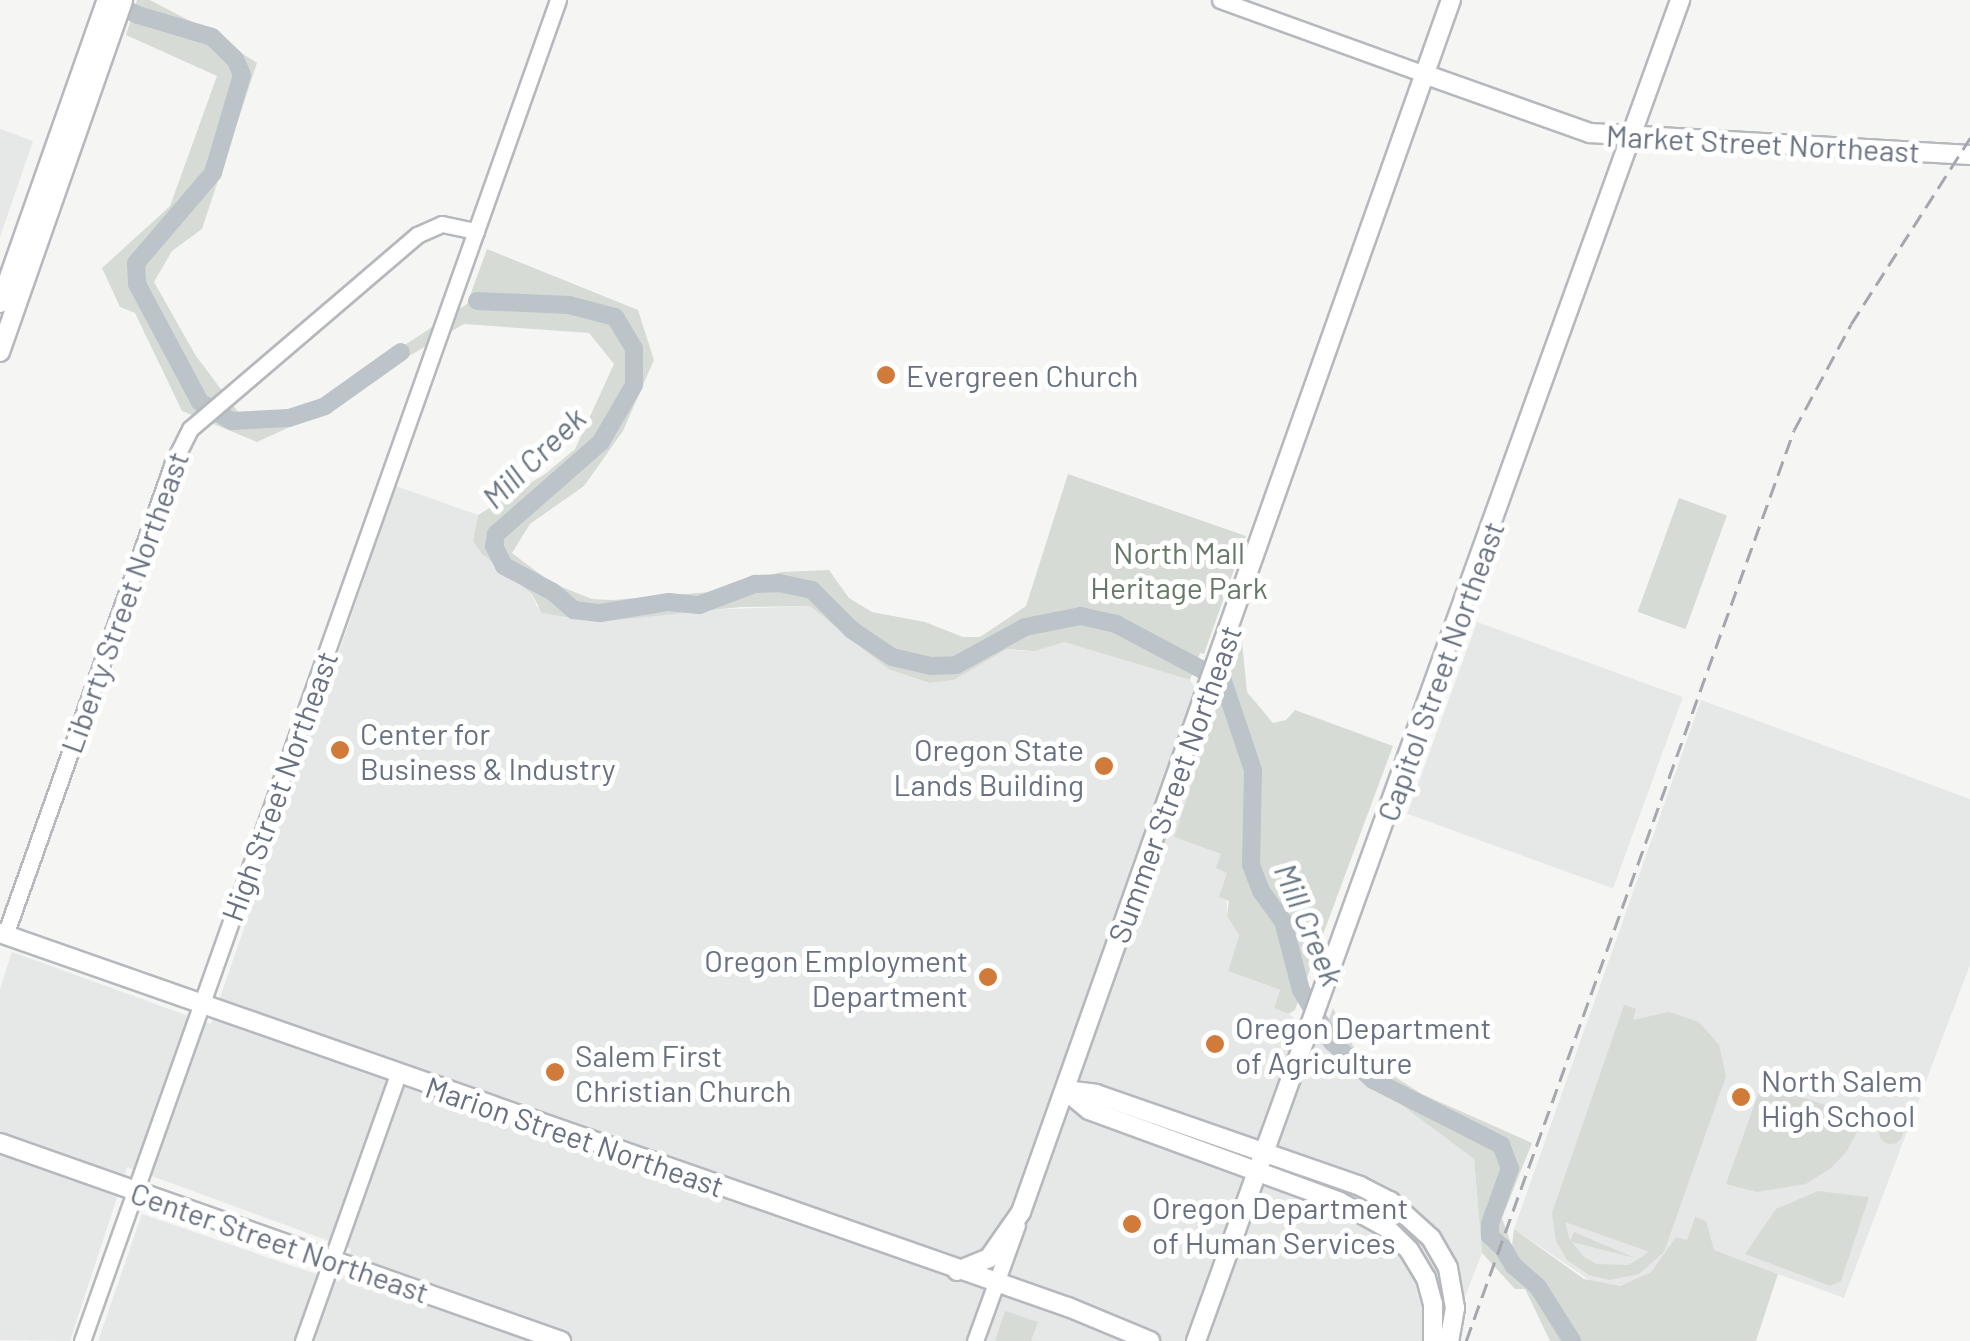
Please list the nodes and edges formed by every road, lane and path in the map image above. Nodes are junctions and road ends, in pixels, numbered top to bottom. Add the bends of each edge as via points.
1 (107, 0) edge
2 (122, 0) edge
3 (558, 0) edge
4 (1220, 0) edge
5 (1451, 0) edge
6 (1680, 0) edge
7 (102, 36) junction
8 (1424, 74) junction
9 (1631, 136) junction
10 (1970, 154) edge
11 (476, 231) junction
12 (0, 303) edge
13 (0, 352) edge
14 (2, 939) edge
15 (202, 1004) junction
16 (398, 1074) junction
17 (1065, 1090) junction
18 (1158, 1135) junction
19 (1213, 1137) junction
20 (0, 1143) edge
21 (1263, 1153) junction
22 (1256, 1172) junction
23 (136, 1191) junction
24 (1022, 1212) junction
25 (332, 1260) junction
26 (957, 1271) junction
27 (996, 1282) junction
28 (82, 1341) edge
29 (303, 1341) edge
30 (561, 1341) edge
31 (976, 1341) edge
32 (1150, 1341) edge
33 (1196, 1341) edge
34 (1433, 1341) edge
35 (1449, 1341) edge

1 - 7 main road
2 - 7 main road
3 - 11 main road, High Street Northeast
4 - 8 main road, Market Street Northeast
5 - 8 main road, Summer Street Northeast
6 - 9 main road, Capitol Street Northeast
7 - 12 main road
7 - 13 main road
8 - 9 main road, Market Street Northeast via 1590,134
8 - 17 main road, Summer Street Northeast
9 - 10 main road, Market Street Northeast
9 - 21 main road, Capitol Street Northeast
11 - 14 main road, Liberty Street Northeast via 442,224 417,235 198,420 172,465
11 - 15 main road, High Street Northeast
14 - 15 main road, Marion Street Northeast
15 - 16 main road, Marion Street Northeast
15 - 23 main road, High Street Northeast
16 - 25 main road
16 - 26 main road, Marion Street Northeast
17 - 18 main road via 1089,1110
17 - 19 main road via 1096,1094
17 - 24 main road, Summer Street Northeast
18 - 19 main road via 1166,1127
18 - 22 main road
19 - 21 main road
20 - 23 main road, Center Street Northeast
21 - 22 main road, Capitol Street Northeast
21 - 35 main road via 1390,1201 1430,1238 1448,1268 1456,1308
22 - 33 main road, Capitol Street Northeast
22 - 34 main road via 1376,1221 1409,1250 1433,1304
23 - 25 main road, Center Street Northeast
23 - 28 main road, High Street Northeast
24 - 26 main road via 988,1258
24 - 27 main road, Summer Street Northeast
25 - 29 main road
25 - 30 main road, Center Street Northeast
26 - 27 main road, Marion Street Northeast
27 - 31 main road, Summer Street Northeast
27 - 32 main road, Marion Street Northeast

